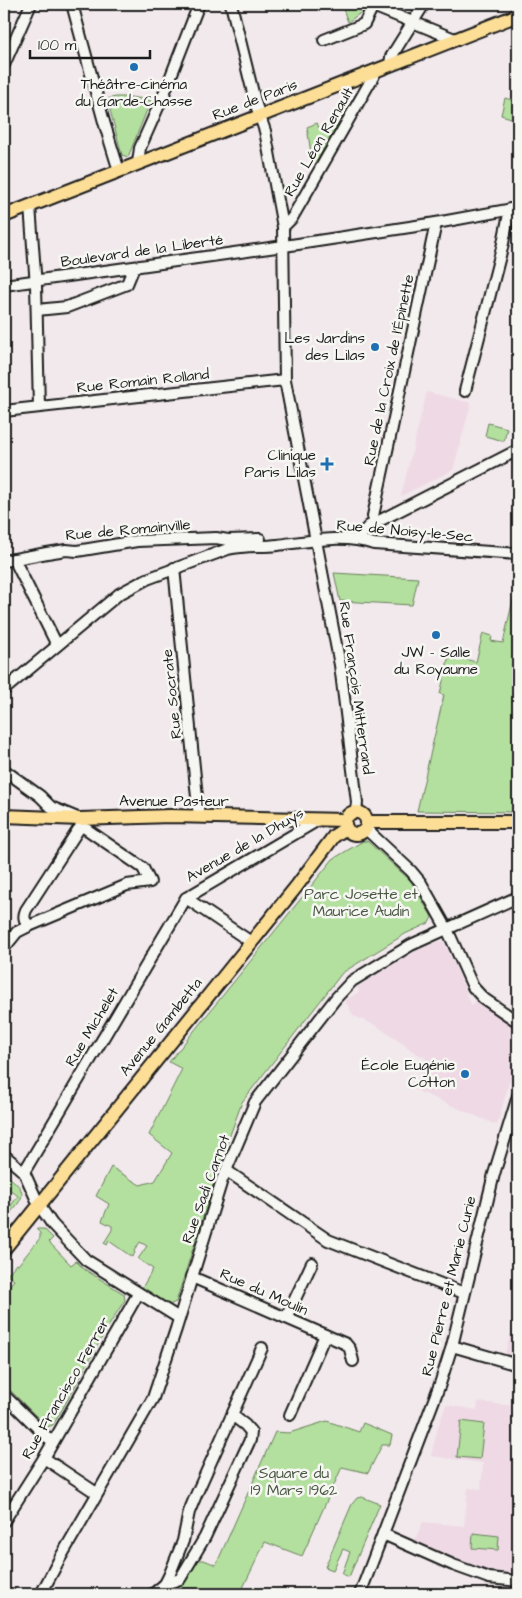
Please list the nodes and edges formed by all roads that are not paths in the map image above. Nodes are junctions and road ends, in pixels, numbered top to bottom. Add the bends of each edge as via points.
1 (31, 4) edge
2 (72, 4) edge
3 (199, 4) edge
4 (230, 4) edge
5 (424, 4) edge
6 (372, 5) edge
7 (518, 15) edge
8 (412, 22) junction
9 (324, 40) dead end
10 (457, 40) junction
11 (4, 65) edge
12 (390, 65) junction
13 (377, 70) junction
14 (260, 116) junction
15 (138, 163) junction
16 (119, 171) junction
17 (30, 206) junction
18 (514, 208) edge
19 (4, 216) edge
20 (436, 223) junction
21 (283, 227) junction
22 (284, 246) junction
23 (134, 267) junction
24 (36, 281) junction
25 (4, 285) edge
26 (37, 310) junction
27 (285, 380) junction
28 (465, 391) dead end
29 (39, 408) junction
30 (4, 411) edge
31 (518, 450) edge
32 (375, 523) junction
33 (357, 539) junction
34 (316, 540) junction
35 (227, 544) junction
36 (518, 554) edge
37 (14, 559) junction
38 (4, 561) edge
39 (174, 568) junction
40 (57, 645) junction
41 (4, 690) edge
42 (4, 770) edge
43 (356, 812) junction
44 (4, 816) edge
45 (199, 817) junction
46 (320, 819) junction
47 (81, 822) junction
48 (518, 822) edge
49 (346, 824) junction
50 (367, 826) junction
51 (518, 897) edge
52 (186, 898) junction
53 (29, 926) junction
54 (447, 930) junction
55 (250, 942) junction
56 (4, 948) edge
57 (518, 1022) edge
58 (518, 1096) edge
59 (4, 1155) edge
60 (227, 1171) junction
61 (24, 1172) junction
62 (39, 1205) junction
63 (4, 1249) edge
64 (312, 1263) dead end
65 (192, 1276) junction
66 (464, 1292) junction
67 (138, 1294) junction
68 (179, 1318) junction
69 (286, 1318) junction
70 (325, 1335) junction
71 (452, 1346) junction
72 (262, 1348) dead end
73 (353, 1361) dead end
74 (518, 1364) edge
75 (4, 1395) edge
76 (232, 1415) junction
77 (290, 1415) dead end
78 (52, 1442) junction
79 (44, 1458) junction
80 (95, 1492) dead end
81 (4, 1521) edge
82 (383, 1534) junction
83 (518, 1581) edge
84 (165, 1584) junction
85 (41, 1594) edge
86 (153, 1594) edge
87 (360, 1594) edge

1 - 11 street
2 - 16 street
3 - 15 street via 140,148
4 - 14 street, Rue François Mitterrand
5 - 8 street
6 - 8 street
6 - 9 street via 364,24
7 - 10 main road, Rue de Paris
8 - 10 street
8 - 12 street via 391,57
10 - 12 main road, Rue de Paris
12 - 13 main road, Rue de Paris
13 - 14 main road, Rue de Paris
13 - 21 street, Rue Léon Renault via 292,218
14 - 15 main road, Rue de Paris
14 - 21 street, Rue François Mitterrand
15 - 16 main road, Rue de Paris
16 - 17 main road, Rue de Paris
17 - 19 main road, Rue de Paris
17 - 24 street
18 - 20 street, Boulevard de la Liberté
18 - 28 street
20 - 22 street, Boulevard de la Liberté
20 - 32 street, Rue de la Croix de l'Épinette via 373,516
21 - 22 street, Rue François Mitterrand
22 - 23 street, Boulevard de la Liberté
22 - 27 street, Rue François Mitterrand
23 - 24 street, Boulevard de la Liberté
23 - 26 street via 127,284 67,307
24 - 25 street, Boulevard de la Liberté
24 - 26 street
26 - 29 street
27 - 29 street, Rue Romain Rolland
27 - 34 street, Rue François Mitterrand
29 - 30 street, Rue Romain Rolland
31 - 32 street
32 - 33 street
33 - 34 street, Rue de Noisy-le-Sec
33 - 36 street, Rue de Noisy-le-Sec via 374,544
34 - 35 street, Rue de Noisy-le-Sec via 277,545
34 - 43 street, Rue François Mitterrand via 340,665
35 - 37 street, Rue de Romainville via 216,538 137,541
35 - 39 street, Rue de Noisy-le-Sec
37 - 38 street, Rue de Romainville
37 - 40 street
39 - 40 street, Rue de Noisy-le-Sec via 119,594
39 - 45 street, Rue Socrate
40 - 41 street, Rue de Noisy-le-Sec
42 - 47 street via 51,807
43 - 49 main road via 349,815
43 - 50 main road via 365,816
44 - 47 main road, Avenue Pasteur
45 - 46 main road, Avenue Pasteur
45 - 47 main road, Avenue Pasteur
46 - 49 main road, Avenue Pasteur
46 - 52 street, Avenue de la Dhuys
47 - 53 street via 26,910 24,916
47 - 53 street via 143,868 150,882 127,886
48 - 50 main road
49 - 50 main road via 350,833 357,834
49 - 55 main road, Avenue Gambetta
50 - 54 street via 422,883
51 - 54 street, Rue Sadi Carnot
52 - 55 street
52 - 61 street, Rue Michelet
53 - 56 street via 17,932
54 - 57 street via 473,987 483,998
54 - 60 street, Rue Sadi Carnot via 411,945 374,967 352,981 336,998 255,1102
55 - 62 main road, Avenue Gambetta
58 - 66 street, Rue Pierre et Marie Curie
59 - 61 street
60 - 65 street, Rue Sadi Carnot
60 - 66 street via 328,1240
61 - 62 street
62 - 63 main road, Avenue Gambetta
62 - 67 street via 86,1260
64 - 69 street
65 - 68 street, Rue Sadi Carnot
65 - 69 street, Rue du Moulin
66 - 71 street, Rue Pierre et Marie Curie
67 - 68 street
67 - 78 street, Rue Francisco Ferrer
68 - 85 street, Rue Sadi Carnot via 153,1398
69 - 70 street, Rue du Moulin
70 - 73 street, Rue du Moulin via 346,1344
70 - 77 street
71 - 74 street
71 - 82 street, Rue Pierre et Marie Curie
72 - 76 street
75 - 78 street
76 - 84 street via 196,1494 183,1541
76 - 84 street via 251,1432 250,1440 205,1537 180,1579
78 - 79 street, Rue Francisco Ferrer
79 - 80 street
79 - 81 street, Rue Francisco Ferrer
82 - 83 street via 489,1578
82 - 87 street, Rue Pierre et Marie Curie
84 - 86 street

